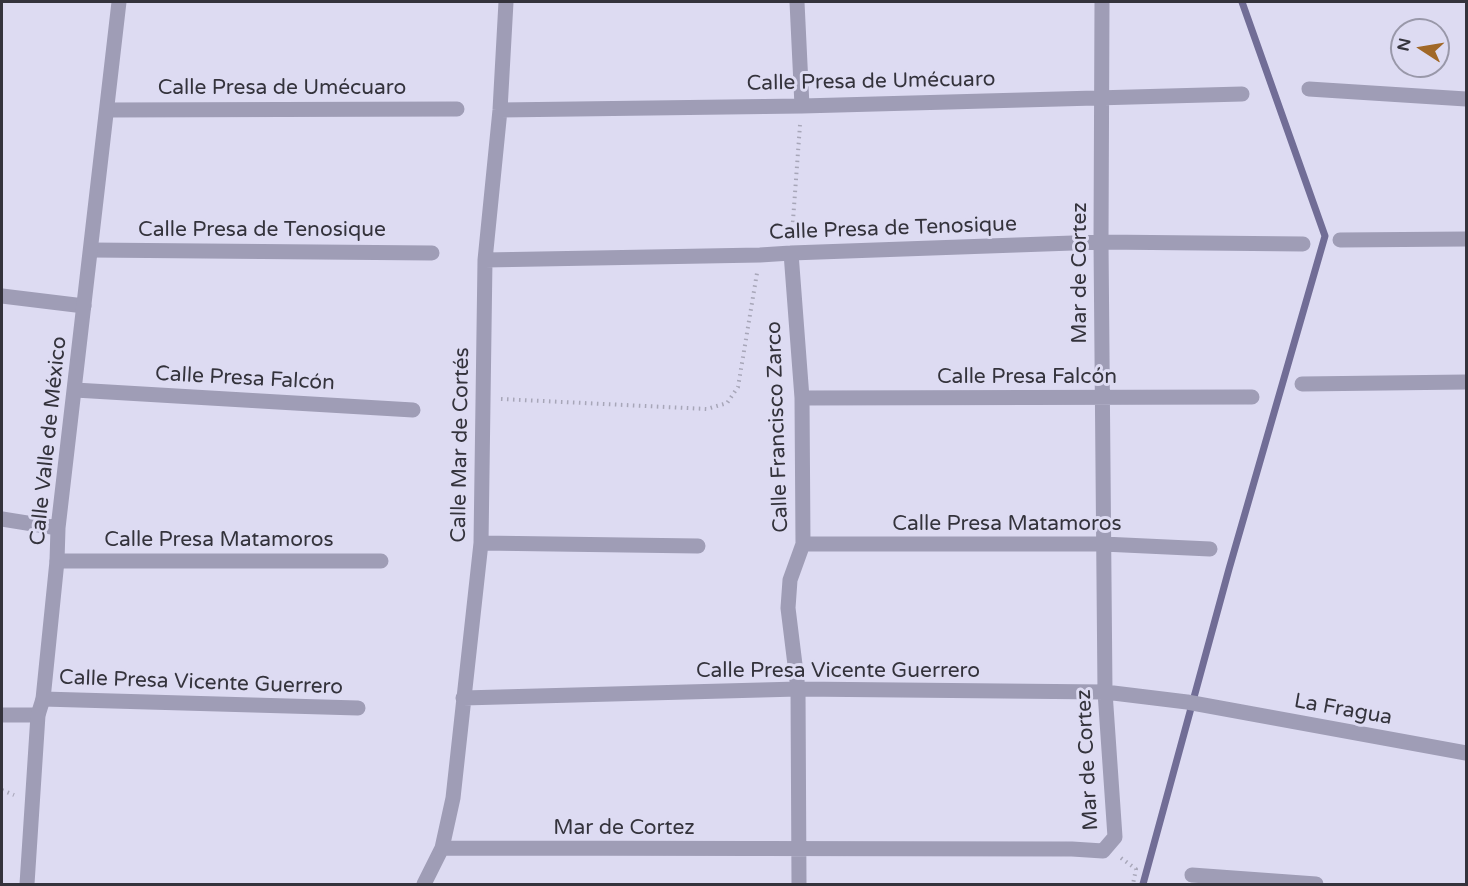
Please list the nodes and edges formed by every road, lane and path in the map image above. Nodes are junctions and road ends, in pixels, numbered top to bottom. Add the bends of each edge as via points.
1 (119, 2) edge
2 (506, 2) edge
3 (797, 2) edge
4 (1102, 2) edge
5 (1309, 89) dead end
6 (1242, 94) dead end
7 (1101, 97) junction
8 (1467, 99) edge
9 (802, 106) junction
10 (457, 109) dead end
11 (106, 110) junction
12 (501, 110) junction
13 (1467, 239) edge
14 (1340, 240) dead end
15 (1101, 242) junction
16 (1303, 244) dead end
17 (91, 250) junction
18 (432, 253) dead end
19 (791, 253) junction
20 (760, 255) junction
21 (484, 260) junction
22 (2, 296) edge
23 (84, 306) junction
24 (1467, 382) edge
25 (1302, 384) dead end
26 (75, 390) junction
27 (1252, 397) dead end
28 (802, 398) junction
29 (1102, 398) junction
30 (483, 399) junction
31 (413, 410) dead end
32 (2, 519) edge
33 (58, 528) junction
34 (481, 543) junction
35 (803, 544) junction
36 (1103, 544) junction
37 (698, 546) dead end
38 (1210, 549) dead end
39 (57, 561) junction
40 (381, 561) dead end
41 (798, 689) junction
42 (1105, 692) junction
43 (463, 698) junction
44 (43, 699) junction
45 (358, 708) dead end
46 (1213, 708) joint
47 (2, 715) edge
48 (38, 715) junction
49 (1467, 753) edge
50 (442, 848) junction
51 (798, 849) junction
52 (1103, 851) junction
53 (1192, 875) dead end
54 (27, 885) edge
55 (424, 885) edge
56 (799, 885) edge
57 (1133, 885) edge
58 (1316, 885) edge

1 - 11 street, Calle Valle de México
2 - 12 street, Calle Mar de Cortés
3 - 9 street
4 - 7 street, Mar de Cortez
5 - 8 street
6 - 7 street, Calle Presa de Umécuaro
7 - 9 street, Calle Presa de Umécuaro
7 - 15 street, Mar de Cortez
9 - 12 street, Calle Presa de Umécuaro
9 - 19 path
10 - 11 street, Calle Presa de Umécuaro
11 - 17 street, Calle Valle de México
12 - 21 street, Calle Mar de Cortés
13 - 14 street
15 - 16 street, Calle Presa de Tenosique
15 - 19 street, Calle Presa de Tenosique
15 - 29 street, Mar de Cortez
17 - 18 street, Calle Presa de Tenosique
17 - 23 street, Calle Valle de México
19 - 20 street, Calle Presa de Tenosique
19 - 28 street, Calle Francisco Zarco
20 - 21 street, Calle Presa de Tenosique
20 - 30 path via 738,387 727,403 707,409
21 - 30 street, Calle Mar de Cortés
22 - 23 street
23 - 26 street, Calle Valle de México
24 - 25 street
26 - 31 street, Calle Presa Falcón
26 - 33 street, Calle Valle de México
27 - 29 street, Calle Presa Falcón
28 - 29 street, Calle Presa Falcón
28 - 35 street, Calle Francisco Zarco
29 - 36 street, Mar de Cortez
30 - 34 street, Calle Mar de Cortés
32 - 33 street
33 - 39 street, Calle Valle de México
34 - 37 street
34 - 43 street, Calle Mar de Cortés
35 - 36 street, Calle Presa Matamoros
35 - 41 street, Calle Francisco Zarco via 789,580 788,608
36 - 38 street, Calle Presa Matamoros
36 - 42 street, Mar de Cortez
39 - 40 street, Calle Presa Matamoros
39 - 44 street, Calle Valle de México
41 - 42 street, Calle Presa Vicente Guerrero
41 - 43 street, Calle Presa Vicente Guerrero
41 - 51 street, Calle Francisco Zarco
42 - 46 street, Calle Presa Vicente Guerrero
42 - 52 street, Mar de Cortez via 1115,837
43 - 50 street, Calle Mar de Cortés via 453,798
44 - 45 street, Calle Presa Vicente Guerrero
44 - 48 street, Calle Valle de México
46 - 49 street, La Fragua
47 - 48 street
48 - 54 street, Calle Valle de México
50 - 51 street, Mar de Cortez
50 - 55 street, Calle Mar de Cortés
51 - 52 street, Mar de Cortez
51 - 56 street, Calle Francisco Zarco
52 - 57 path via 1125,859 1136,869
53 - 58 street

